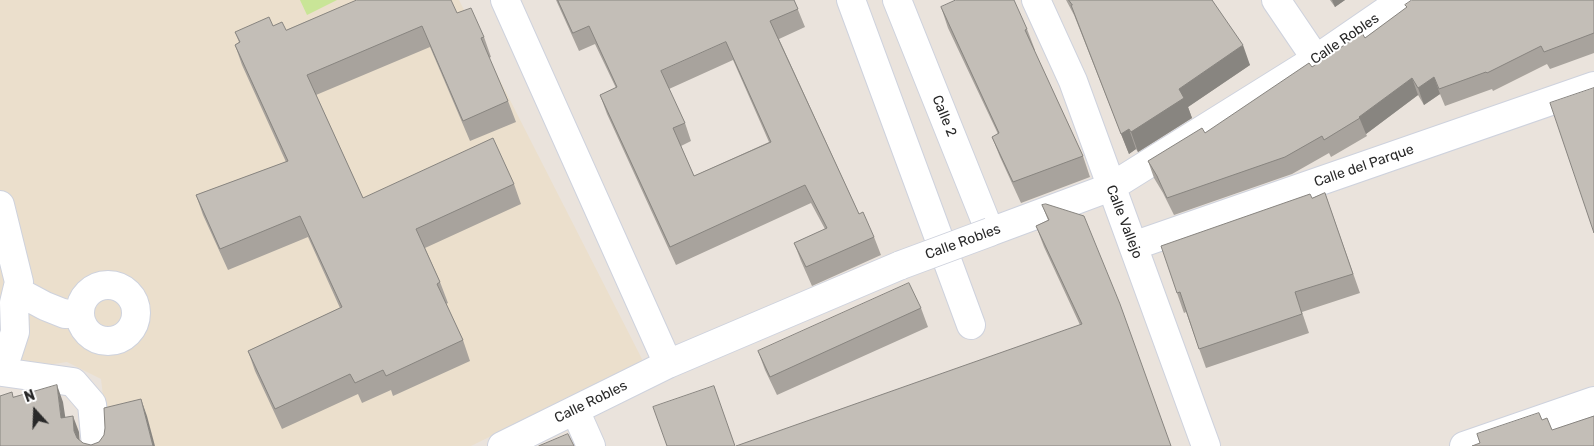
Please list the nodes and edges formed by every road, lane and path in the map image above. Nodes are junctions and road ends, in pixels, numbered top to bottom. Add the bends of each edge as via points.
1 (504, 0) edge
2 (851, 0) edge
3 (898, 0) edge
4 (1036, 0) edge
5 (1276, 0) edge
6 (1402, 0) edge
7 (1316, 60) junction
8 (1594, 86) edge
9 (1111, 187) junction
10 (0, 205) edge
11 (990, 232) junction
12 (1133, 246) junction
13 (17, 291) junction
14 (80, 312) dead end
15 (971, 325) dead end
16 (668, 364) junction
17 (28, 376) junction
18 (0, 383) edge
19 (1594, 401) edge
20 (575, 410) junction
21 (96, 446) edge
22 (502, 446) edge
23 (591, 446) edge
24 (1206, 446) edge
25 (1464, 446) edge

1 - 16 street
2 - 15 street
3 - 11 street, Calle 2
4 - 9 street, Calle Vallejo via 1074,81
5 - 7 street
6 - 7 street, Calle Robles
7 - 9 street, Calle Robles
8 - 12 street, Calle del Parque
9 - 11 street, Calle Robles
9 - 12 street, Calle Vallejo
10 - 13 street via 19,282
11 - 16 street, Calle Robles, bridge via 901,264
12 - 24 street, Calle Vallejo
13 - 14 street via 65,314
13 - 17 street via 15,332 2,372
16 - 20 street, Calle Robles
17 - 18 street
17 - 21 street via 73,382 92,404
19 - 25 street
20 - 22 street, Calle Robles
20 - 23 street

